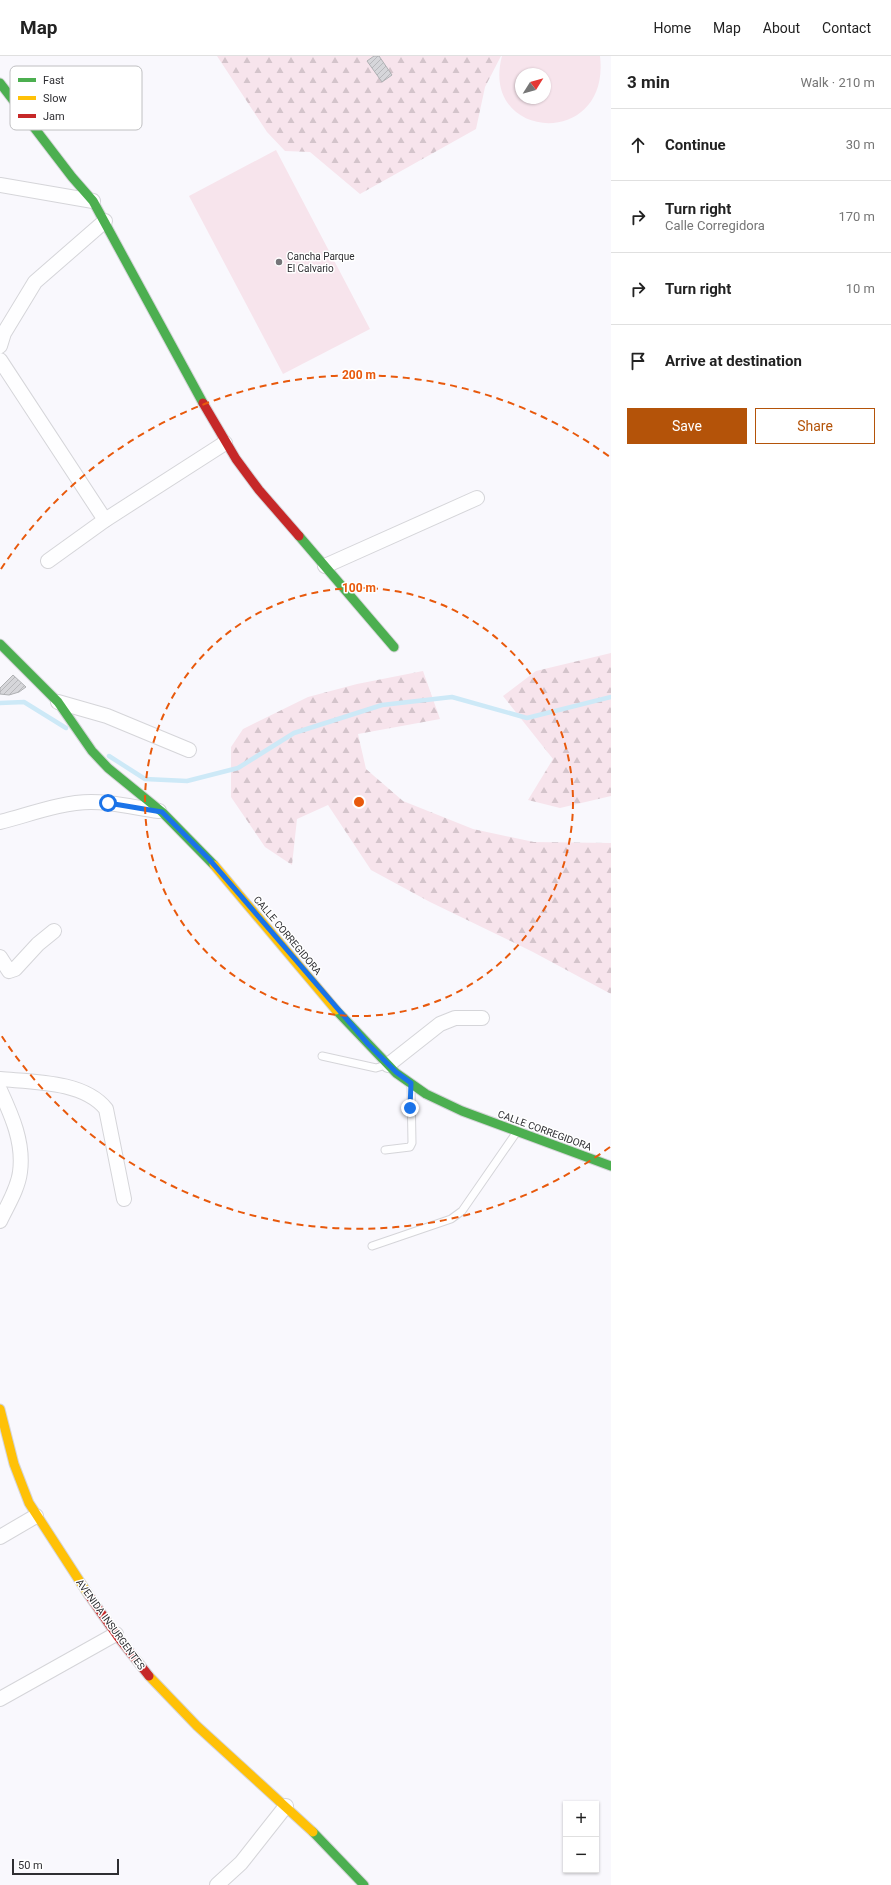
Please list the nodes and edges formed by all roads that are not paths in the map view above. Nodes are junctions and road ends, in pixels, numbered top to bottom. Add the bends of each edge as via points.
1 (0, 83) edge
2 (10, 96) edge
3 (36, 130) edge
4 (0, 185) edge
5 (93, 201) junction
6 (105, 221) junction
7 (0, 346) edge
8 (0, 360) edge
9 (225, 443) junction
10 (477, 498) dead end
11 (105, 520) junction
12 (48, 560) dead end
13 (325, 566) junction
14 (0, 644) edge
15 (394, 647) dead end
16 (58, 702) junction
17 (189, 750) dead end
18 (162, 812) junction
19 (0, 822) edge
20 (54, 931) dead end
21 (0, 957) edge
22 (482, 1018) dead end
23 (322, 1056) dead end
24 (388, 1064) junction
25 (0, 1079) edge
26 (411, 1083) junction
27 (0, 1090) edge
28 (517, 1131) junction
29 (385, 1150) dead end
30 (611, 1166) edge
31 (124, 1199) dead end
32 (0, 1221) edge
33 (372, 1246) dead end
34 (0, 1409) edge
35 (36, 1516) junction
36 (0, 1537) edge
37 (116, 1634) junction
38 (0, 1699) edge
39 (286, 1806) junction
40 (217, 1885) edge
41 (364, 1885) edge

1 - 2 street
3 - 5 street
4 - 5 street
5 - 6 street
6 - 7 street via 35,282 4,333
6 - 9 street
8 - 11 street
9 - 11 street
9 - 13 street via 256,487
10 - 13 street
11 - 12 street
13 - 15 street
14 - 16 street, CALLE CORREGIDORA
16 - 17 street via 107,716
16 - 18 street, CALLE CORREGIDORA via 92,751 122,781
18 - 19 street via 90,802
18 - 24 street, CALLE CORREGIDORA via 209,859 338,1012
20 - 21 street via 38,944 15,970 9,970
22 - 24 street via 455,1018 440,1024
23 - 24 lane via 376,1068
24 - 26 street, CALLE CORREGIDORA
25 - 31 street via 62,1085 98,1100 106,1109
26 - 28 street, CALLE CORREGIDORA via 426,1094 462,1111
26 - 29 lane via 412,1143 410,1147
27 - 32 street via 14,1119 20,1148 20,1173
28 - 30 street, CALLE CORREGIDORA
28 - 33 lane via 462,1211 451,1218
34 - 35 street, AVENIDA INSURGENTES via 16,1474 24,1497
35 - 36 street
35 - 37 street, AVENIDA INSURGENTES
37 - 38 street
37 - 39 street, AVENIDA INSURGENTES via 147,1675 174,1704
39 - 40 street via 241,1863
39 - 41 street, AVENIDA INSURGENTES

